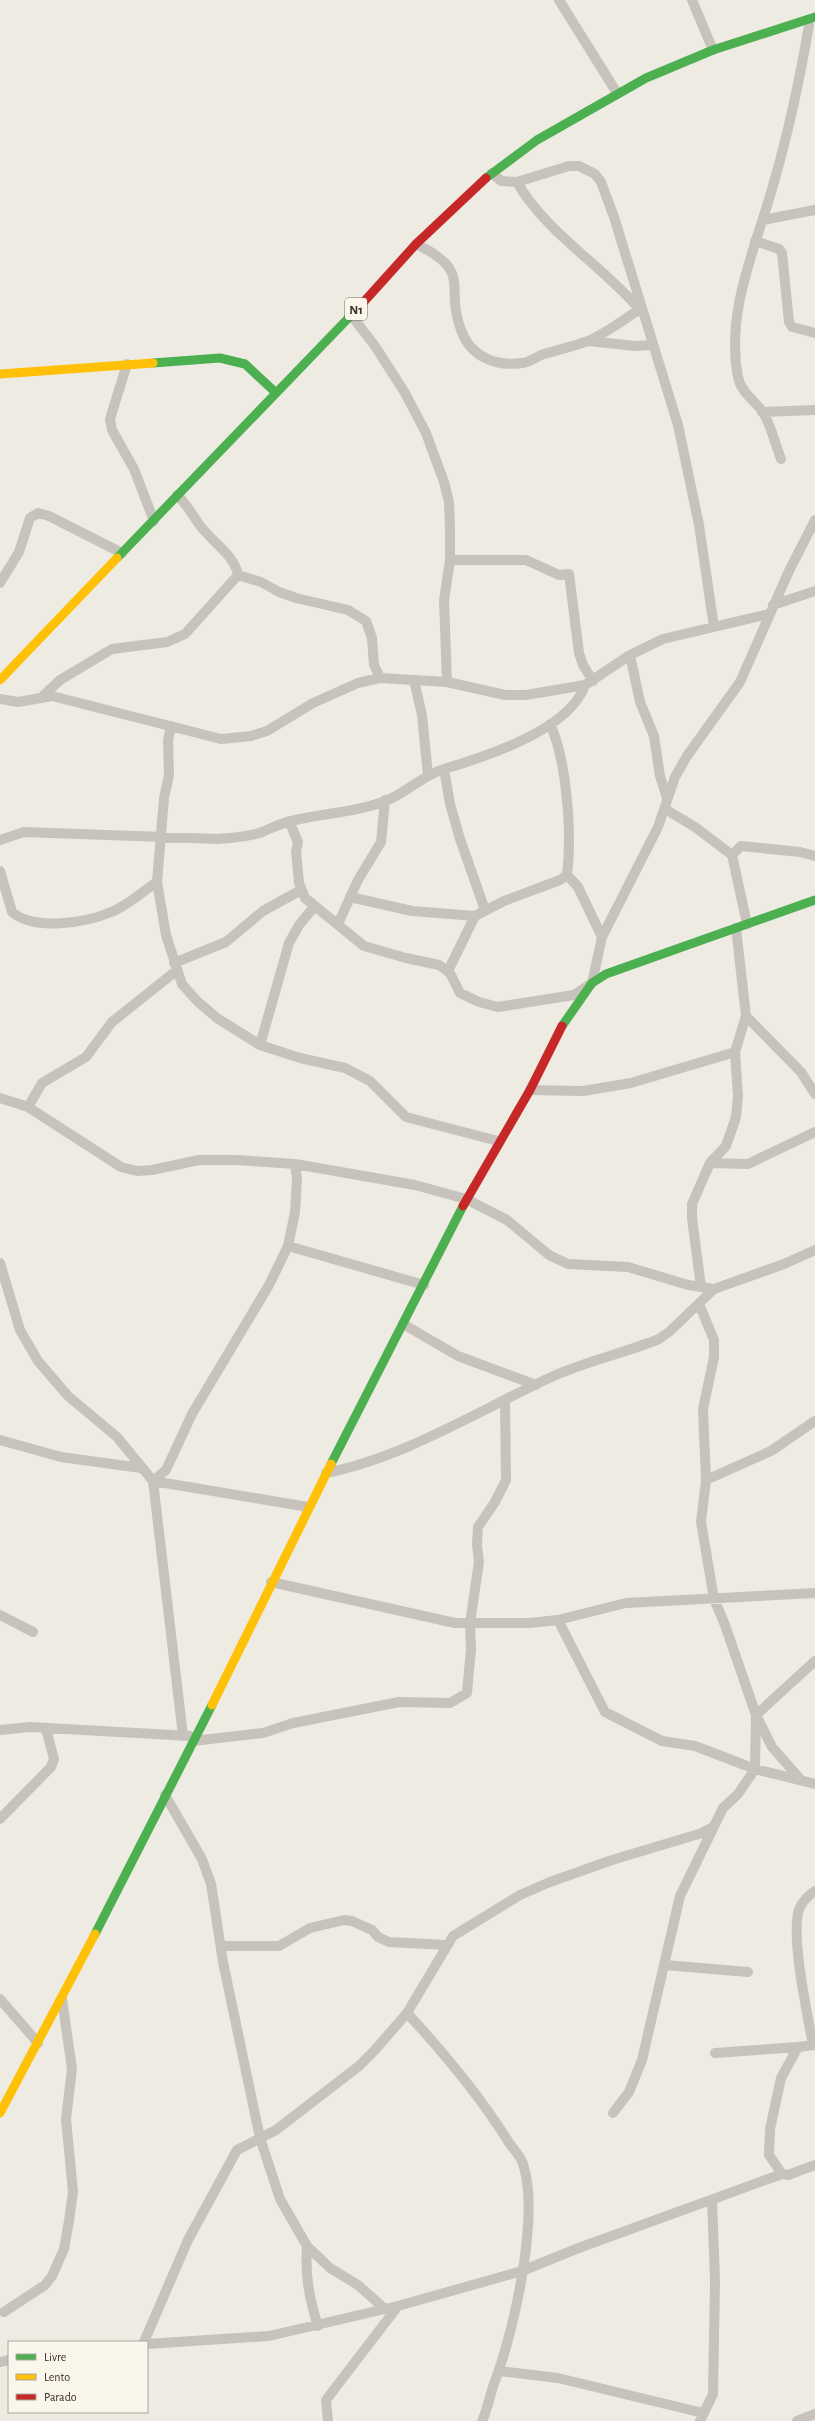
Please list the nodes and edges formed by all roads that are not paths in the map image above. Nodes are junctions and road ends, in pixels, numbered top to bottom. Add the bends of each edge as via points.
1 (692, 0) edge
2 (561, 1) edge
3 (815, 17) edge
4 (812, 25) edge
5 (777, 28) junction
6 (712, 50) junction
7 (617, 93) junction
8 (492, 173) junction
9 (517, 182) junction
10 (815, 210) edge
11 (763, 220) junction
12 (755, 241) junction
13 (416, 244) junction
14 (641, 309) junction
15 (351, 315) junction
16 (815, 333) edge
17 (588, 341) junction
18 (652, 345) junction
19 (127, 364) junction
20 (0, 374) edge
21 (275, 392) junction
22 (815, 410) edge
23 (762, 412) junction
24 (781, 459) dead end
25 (177, 495) junction
26 (815, 520) edge
27 (154, 521) junction
28 (122, 553) junction
29 (450, 560) junction
30 (238, 575) junction
31 (0, 583) edge
32 (815, 591) edge
33 (771, 609) junction
34 (714, 627) junction
35 (630, 655) junction
36 (380, 678) junction
37 (0, 680) edge
38 (414, 680) junction
39 (447, 682) junction
40 (589, 683) junction
41 (43, 696) junction
42 (0, 699) edge
43 (550, 724) junction
44 (171, 726) junction
45 (444, 769) junction
46 (428, 775) junction
47 (667, 798) junction
48 (385, 800) junction
49 (665, 809) junction
50 (289, 821) junction
51 (161, 837) junction
52 (0, 840) edge
53 (732, 855) junction
54 (815, 856) edge
55 (0, 871) edge
56 (567, 875) junction
57 (157, 882) junction
58 (301, 890) junction
59 (350, 897) junction
60 (815, 900) edge
61 (314, 907) junction
62 (485, 910) junction
63 (475, 916) junction
64 (338, 924) junction
65 (747, 924) junction
66 (736, 928) junction
67 (602, 937) junction
68 (175, 967) junction
69 (448, 971) junction
70 (592, 983) junction
71 (746, 1016) junction
72 (260, 1045) junction
73 (735, 1052) junction
74 (530, 1090) junction
75 (815, 1094) edge
76 (0, 1098) edge
77 (28, 1108) junction
78 (815, 1132) edge
79 (498, 1140) junction
80 (710, 1163) junction
81 (295, 1164) junction
82 (466, 1199) junction
83 (288, 1246) junction
84 (815, 1250) edge
85 (0, 1263) edge
86 (424, 1285) junction
87 (701, 1287) junction
88 (714, 1289) junction
89 (699, 1304) junction
90 (403, 1324) junction
91 (536, 1385) junction
92 (505, 1401) junction
93 (815, 1422) edge
94 (0, 1440) edge
95 (141, 1468) junction
96 (326, 1473) junction
97 (706, 1480) junction
98 (153, 1481) junction
99 (308, 1507) junction
100 (271, 1582) junction
101 (815, 1593) edge
102 (714, 1599) junction
103 (0, 1616) edge
104 (558, 1620) junction
105 (470, 1623) junction
106 (33, 1632) dead end
107 (815, 1662) edge
108 (756, 1716) junction
109 (46, 1729) junction
110 (0, 1730) edge
111 (183, 1736) junction
112 (195, 1739) junction
113 (755, 1769) junction
114 (801, 1780) junction
115 (815, 1784) edge
116 (165, 1795) junction
117 (0, 1819) edge
118 (713, 1827) junction
119 (815, 1891) edge
120 (446, 1945) junction
121 (221, 1946) junction
122 (665, 1965) junction
123 (748, 1972) dead end
124 (0, 1999) edge
125 (62, 1999) junction
126 (407, 2013) junction
127 (38, 2043) junction
128 (814, 2045) edge
129 (798, 2047) junction
130 (715, 2053) dead end
131 (0, 2113) edge
132 (613, 2113) dead end
133 (260, 2138) junction
134 (815, 2165) edge
135 (782, 2174) junction
136 (712, 2200) junction
137 (307, 2246) junction
138 (522, 2271) junction
139 (398, 2306) junction
140 (385, 2309) junction
141 (4, 2312) dead end
142 (318, 2326) junction
143 (144, 2341) edge
144 (148, 2344) edge
145 (499, 2371) junction
146 (815, 2414) edge
147 (701, 2417) edge
148 (328, 2421) edge
149 (482, 2421) edge
150 (797, 2421) edge

1 - 6 street
2 - 7 street
3 - 5 main road, N1
4 - 5 street
4 - 11 street via 797,95
5 - 6 main road, N1
6 - 7 main road, N1
7 - 8 main road, N1 via 537,140
8 - 9 street via 501,181
8 - 13 main road, N1
9 - 14 street via 547,220
9 - 14 street via 569,166 579,166 595,174 612,211
10 - 11 street
11 - 12 street
12 - 16 street via 779,249 782,254 789,322 792,327
12 - 23 street via 741,299 736,357 742,387
13 - 15 main road, N1
13 - 17 street via 440,257 448,266 454,277 461,331 475,353 486,360 523,363
14 - 17 street
14 - 18 street
15 - 21 main road, N1
15 - 29 street via 375,346 405,393 432,448 449,502
17 - 18 street via 635,346
18 - 34 street via 678,425 689,473
19 - 20 main road
19 - 21 main road via 220,358 245,364
19 - 27 street via 110,419 112,430 134,469
21 - 25 main road, N1
22 - 23 street
23 - 24 street
25 - 27 main road, N1
25 - 30 street via 229,558
26 - 33 street
27 - 28 main road, N1
28 - 31 street via 49,516 38,513 30,518 20,552
28 - 37 main road, N1
29 - 39 street via 444,600
29 - 40 street via 526,560 559,575 569,574 579,653
30 - 36 street via 303,600 348,610 366,621 372,638 374,665
30 - 41 street via 185,634 166,642 112,649 60,680
32 - 33 street
33 - 34 street
33 - 47 street via 737,688 687,756
34 - 35 street via 663,639
35 - 40 street
35 - 47 street via 640,702 654,736 660,776
36 - 38 street
36 - 44 street via 358,683 313,703 267,731 251,736 221,739
38 - 39 street
38 - 46 street via 422,715
39 - 40 street via 505,695 526,695
40 - 43 street via 570,709
41 - 42 street via 18,702
41 - 44 street via 52,696
43 - 45 street via 501,751
43 - 56 street via 556,737 566,796
44 - 51 street via 168,740 169,775
45 - 46 street
45 - 62 street via 448,798
46 - 48 street
47 - 49 street
48 - 50 street
48 - 59 street via 381,842
49 - 53 street via 695,827
49 - 67 street
50 - 51 street via 262,832 236,838
50 - 58 street via 298,842 296,852
51 - 52 street via 24,832
51 - 57 street
53 - 54 street via 741,846
53 - 65 street
55 - 57 street via 12,912 17,917 41,923 63,923 112,912
56 - 62 street
56 - 67 street via 583,895
57 - 68 street via 166,936
58 - 61 street
58 - 68 street via 263,911 226,942
59 - 63 street via 412,911
59 - 64 street
60 - 65 main road
61 - 64 street
61 - 72 street via 299,925 289,943
62 - 63 street
63 - 69 street
64 - 69 street via 364,946 439,965
65 - 66 main road
66 - 70 main road via 638,961 606,974
66 - 71 street
67 - 70 street
68 - 72 street via 182,984 198,1002 217,1018
68 - 77 street via 112,1022 86,1057 42,1083
69 - 70 street via 460,992 479,1002 498,1007 574,995
70 - 74 main road via 556,1034
71 - 73 street
71 - 75 street via 801,1072
72 - 79 street via 344,1068 370,1080 406,1117
73 - 74 street via 662,1076 631,1083 583,1091
73 - 80 street via 738,1096 736,1117 726,1146
74 - 79 main road
76 - 77 street
77 - 81 street via 121,1166 137,1171 199,1160
78 - 80 street via 748,1164
79 - 82 main road
80 - 87 street via 692,1204
81 - 82 street via 415,1184
81 - 83 street via 296,1212
82 - 86 main road
82 - 87 street via 507,1220 549,1255 562,1262 579,1266 628,1267
83 - 86 street
83 - 98 street via 269,1285 192,1414 166,1470
84 - 88 street
85 - 95 street via 20,1330 38,1361 68,1396 117,1437
86 - 90 main road
87 - 88 street
88 - 89 street
89 - 91 street via 659,1339 563,1372
89 - 97 street via 714,1340 714,1358 703,1409
90 - 91 street via 458,1356
90 - 96 main road
91 - 92 street
92 - 96 street via 373,1461
92 - 105 street via 506,1480 495,1502 478,1526 478,1569
93 - 97 street via 771,1451
94 - 95 street via 61,1457
95 - 98 street
96 - 99 main road
97 - 102 street via 701,1522
98 - 99 street
98 - 111 street
99 - 100 main road
100 - 105 street via 455,1622
100 - 112 main road
101 - 102 street
102 - 104 street via 626,1603
102 - 108 street
103 - 106 street
104 - 105 street via 529,1623
104 - 113 street via 605,1712 662,1741 695,1746
105 - 112 street via 471,1649 467,1693 450,1703 399,1702 300,1722 263,1733
107 - 108 street
108 - 113 street
108 - 114 street via 772,1747
109 - 110 street via 30,1727
109 - 111 street
109 - 117 street via 54,1759 51,1767
111 - 112 street
112 - 116 main road
113 - 114 street
113 - 118 street via 738,1794 723,1808
114 - 115 street
116 - 121 street via 202,1859 211,1884
116 - 125 main road
118 - 120 street via 702,1833 612,1860 520,1895 460,1931
118 - 122 street via 680,1896
119 - 128 street via 800,1907 798,1929 800,1978
120 - 121 street via 389,1942 378,1937 372,1930 344,1920 310,1928 279,1946
120 - 126 street
121 - 133 street
122 - 123 street
122 - 132 street via 642,2060 629,2092
124 - 127 street
125 - 127 main road
125 - 141 street via 72,2069 66,2119 73,2192 64,2249 45,2285
126 - 133 street via 359,2066 276,2130
126 - 138 street via 450,2062 523,2162 528,2188 528,2217
127 - 131 main road
128 - 129 street
129 - 130 street
129 - 135 street via 781,2078 770,2130 770,2155
133 - 137 street via 280,2199
133 - 143 street via 237,2150 225,2171 188,2240
134 - 135 street via 788,2175
135 - 136 street
136 - 138 street
136 - 147 street via 715,2281 713,2394
137 - 140 street via 330,2268 358,2285
137 - 142 street via 308,2295
138 - 139 street
138 - 145 street
139 - 140 street
139 - 148 street via 326,2400
140 - 142 street
142 - 144 street via 268,2336
145 - 147 street via 558,2378
145 - 149 street
146 - 150 street

